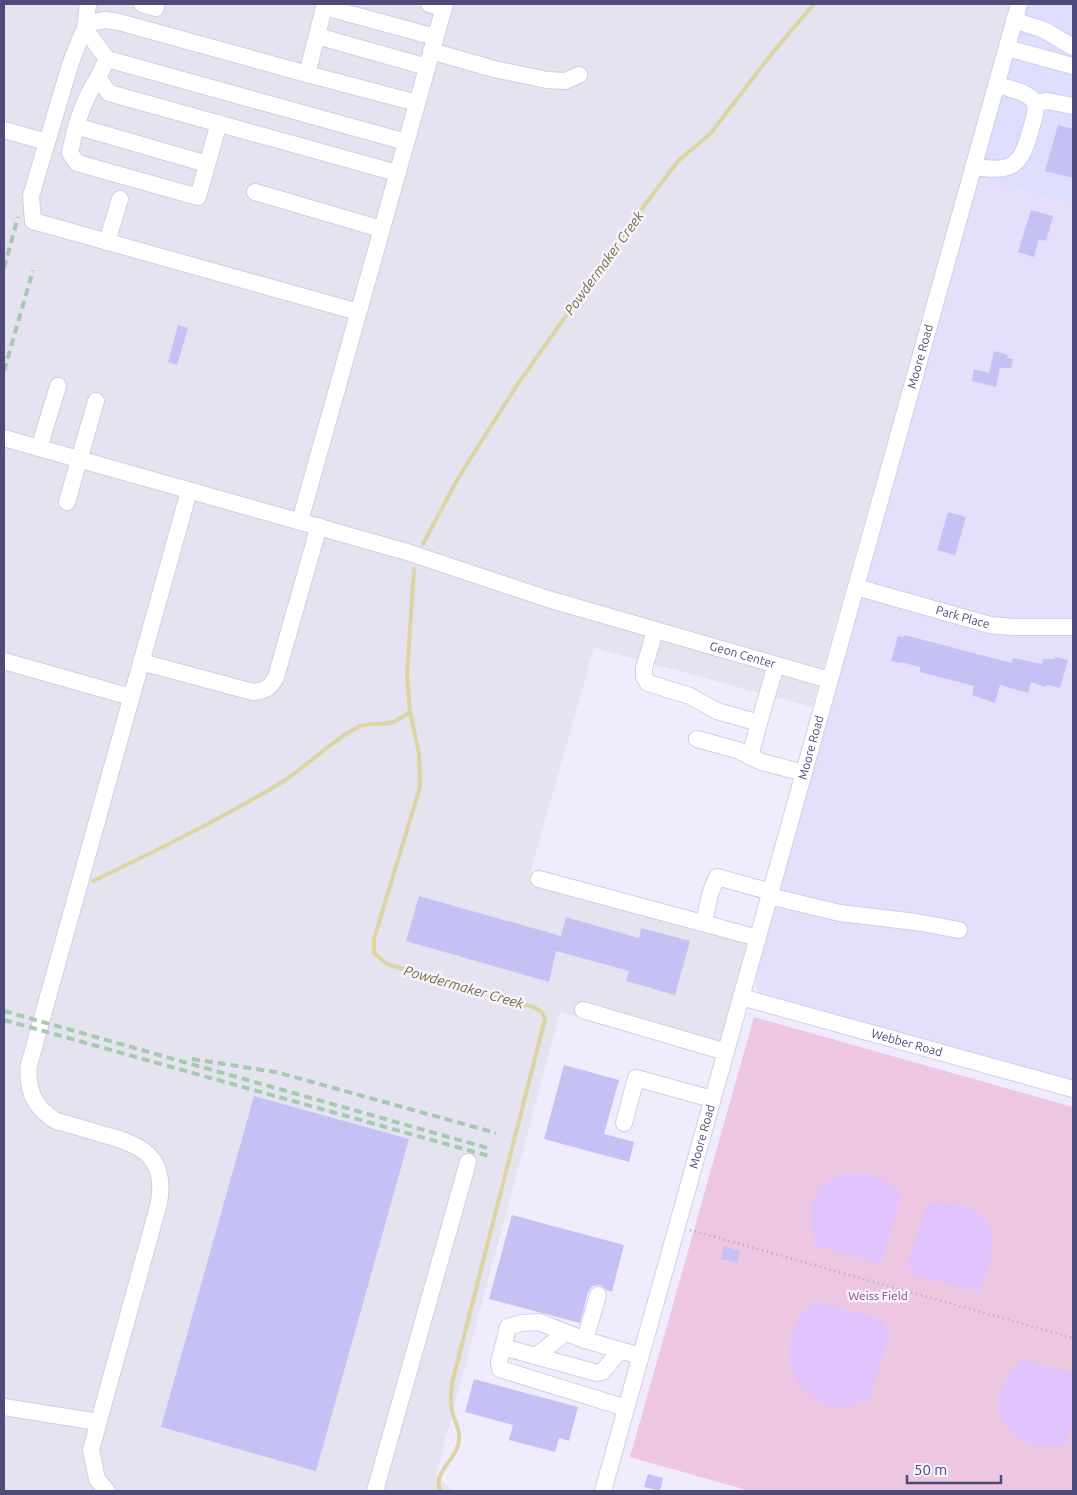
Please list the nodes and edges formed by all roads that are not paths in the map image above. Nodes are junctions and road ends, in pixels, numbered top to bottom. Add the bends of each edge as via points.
1 (88, 4) edge
2 (1019, 4) edge
3 (325, 5) edge
4 (439, 5) edge
5 (1014, 20) junction
6 (85, 29) junction
7 (317, 36) junction
8 (1073, 47) edge
9 (1007, 48) junction
10 (431, 52) junction
11 (107, 59) junction
12 (1073, 66) edge
13 (307, 74) junction
14 (579, 75) dead end
15 (98, 78) junction
16 (996, 84) junction
17 (417, 103) junction
18 (1035, 103) junction
19 (1073, 106) edge
20 (219, 123) junction
21 (76, 126) junction
22 (4, 130) edge
23 (47, 142) junction
24 (406, 142) junction
25 (208, 164) junction
26 (973, 166) junction
27 (397, 173) junction
28 (255, 192) dead end
29 (120, 199) dead end
30 (381, 229) junction
31 (107, 242) junction
32 (358, 312) junction
33 (58, 386) dead end
34 (96, 401) dead end
35 (4, 438) edge
36 (39, 448) junction
37 (79, 460) junction
38 (189, 491) junction
39 (67, 502) dead end
40 (300, 521) junction
41 (319, 526) junction
42 (856, 587) junction
43 (1073, 627) edge
44 (655, 631) junction
45 (4, 661) edge
46 (141, 662) junction
47 (776, 665) junction
48 (830, 680) junction
49 (131, 697) junction
50 (759, 723) junction
51 (697, 739) dead end
52 (750, 757) junction
53 (804, 774) junction
54 (539, 879) dead end
55 (770, 894) junction
56 (704, 923) junction
57 (959, 930) dead end
58 (758, 938) junction
59 (741, 997) junction
60 (583, 1010) dead end
61 (726, 1052) junction
62 (1073, 1089) edge
63 (712, 1099) junction
64 (624, 1123) dead end
65 (468, 1162) dead end
66 (598, 1295) dead end
67 (565, 1333) junction
68 (585, 1340) junction
69 (503, 1347) junction
70 (620, 1351) junction
71 (536, 1356) junction
72 (640, 1356) junction
73 (4, 1407) edge
74 (626, 1408) junction
75 (98, 1422) junction
76 (107, 1491) edge
77 (375, 1491) edge
78 (602, 1491) edge

1 - 6 street
2 - 5 street, Moore Road
3 - 7 street
3 - 10 street
4 - 10 street
5 - 8 street via 1044,30
5 - 9 street, Moore Road
6 - 11 street
6 - 13 street via 94,22 120,22
6 - 23 street via 70,65
7 - 10 street
7 - 13 street
9 - 12 street
9 - 16 street, Moore Road
10 - 14 street via 547,80 565,81
10 - 17 street
11 - 15 street
11 - 24 street
13 - 17 street
15 - 20 street via 109,93
15 - 21 street via 89,91
16 - 18 street via 1030,97
16 - 26 street, Moore Road
17 - 24 street
18 - 19 street via 1047,101
18 - 26 street via 1035,113 1019,160 1009,167 997,169
20 - 25 street
20 - 27 street
21 - 25 street
21 - 25 street via 70,153 77,163 198,197
22 - 23 street
23 - 31 street via 31,196 32,220
24 - 27 street
26 - 42 street, Moore Road
27 - 30 street
28 - 30 street
29 - 31 street
30 - 32 street
31 - 32 street
32 - 40 street
33 - 36 street
34 - 37 street
35 - 36 street, Geon Center
36 - 37 street, Geon Center
37 - 38 street, Geon Center
37 - 39 street
38 - 40 street, Geon Center
38 - 46 street
40 - 41 street, Geon Center
41 - 44 street, Geon Center
41 - 46 street via 276,677 270,686 253,692
42 - 43 street, Park Place via 990,625
42 - 48 street, Moore Road
44 - 47 street, Geon Center
44 - 50 street via 644,668 648,683 690,696 717,711
45 - 49 street
46 - 49 street
47 - 48 street, Geon Center
47 - 50 street
48 - 53 street, Moore Road
49 - 75 street via 27,1075 31,1094 48,1116 133,1143 153,1159 160,1177 160,1203
50 - 52 street
51 - 52 street
52 - 53 street
53 - 55 street, Moore Road
54 - 56 street
55 - 56 street via 717,877
55 - 57 street via 840,913
55 - 58 street, Moore Road
56 - 58 street
58 - 59 street, Moore Road
59 - 61 street, Moore Road
59 - 62 street, Webber Road
60 - 61 street
61 - 63 street, Moore Road
63 - 64 street via 636,1078
63 - 72 street, Moore Road
65 - 77 street
66 - 68 street
67 - 68 street
67 - 69 street via 539,1322 521,1323 508,1327
67 - 71 street
68 - 70 street
69 - 71 street
69 - 74 street via 500,1369
70 - 71 street via 602,1372 597,1373
70 - 72 street
72 - 74 street, Moore Road
73 - 75 street
74 - 78 street, Moore Road
75 - 76 street via 91,1450 93,1467 97,1480

